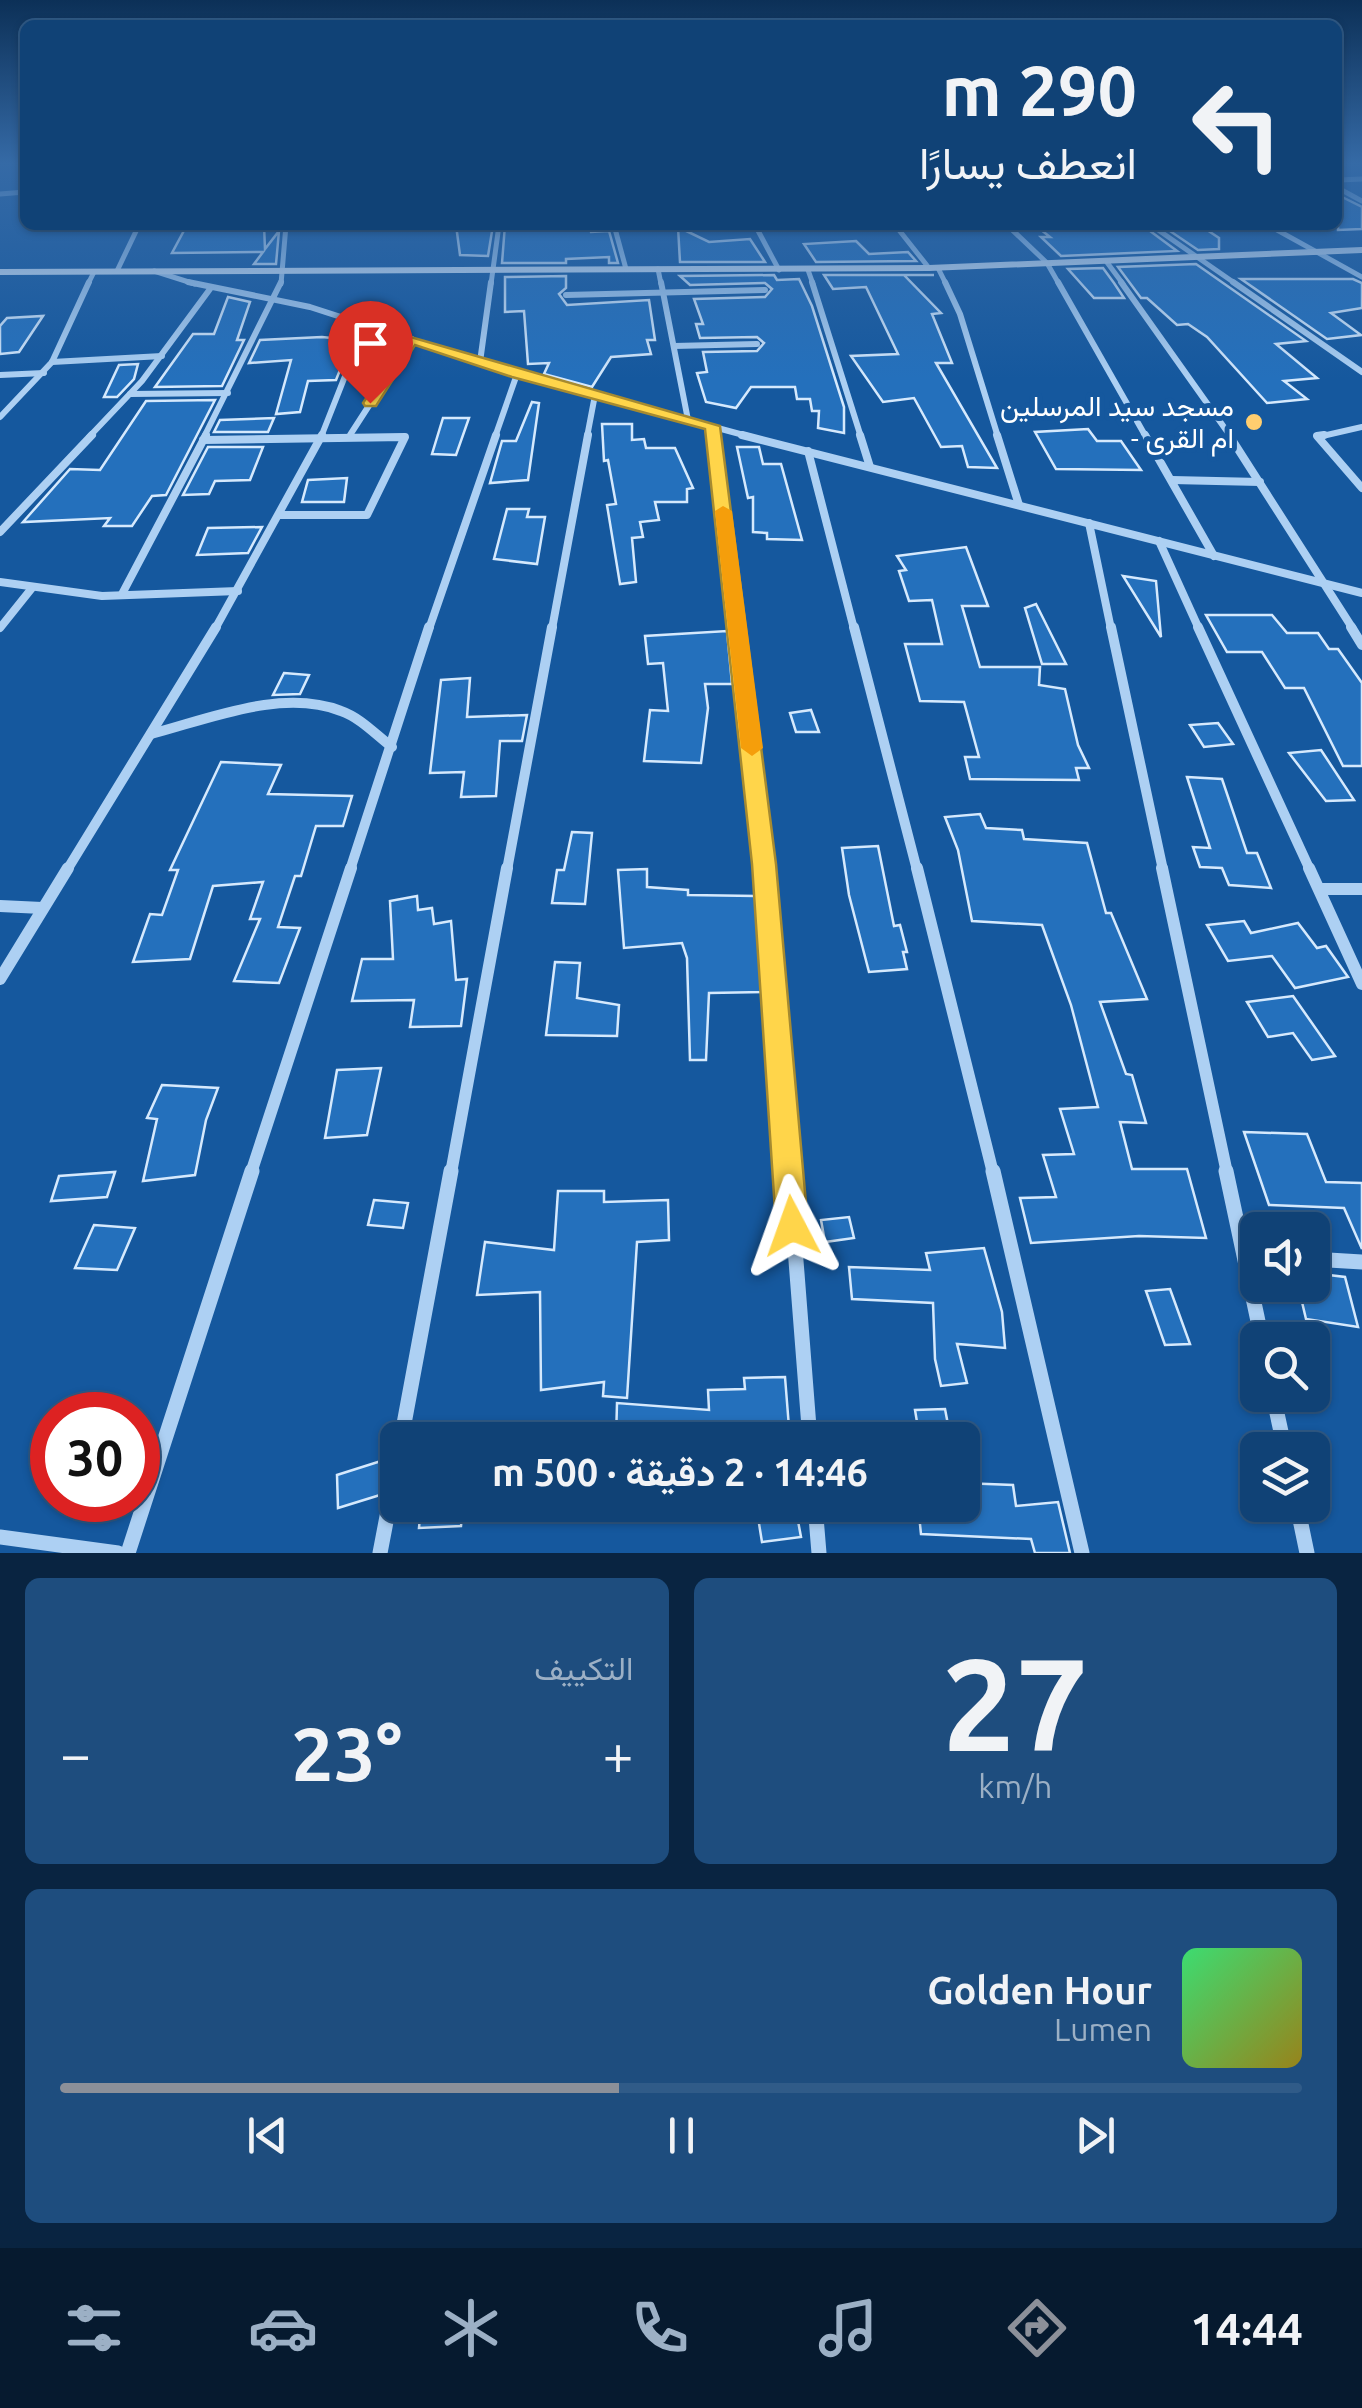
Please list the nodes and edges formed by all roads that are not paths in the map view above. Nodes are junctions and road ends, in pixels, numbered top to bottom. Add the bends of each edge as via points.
1 (135, 234) edge
2 (286, 234) edge
3 (498, 234) edge
4 (617, 234) edge
5 (759, 234) edge
6 (904, 234) edge
7 (1017, 234) edge
8 (1164, 234) edge
9 (1285, 234) edge
10 (1362, 250) edge
11 (1316, 252) junction
12 (1196, 257) junction
13 (1106, 261) junction
14 (1047, 264) junction
15 (492, 268) junction
16 (934, 268) junction
17 (284, 269) junction
18 (626, 269) junction
19 (658, 269) junction
20 (154, 270) junction
21 (779, 270) junction
22 (808, 270) junction
23 (0, 272) edge
24 (94, 272) junction
25 (117, 272) junction
26 (1362, 277) edge
27 (210, 290) junction
28 (766, 290) dead end
29 (663, 292) junction
30 (566, 295) dead end
31 (276, 300) junction
32 (366, 323) junction
33 (412, 339) junction
34 (756, 344) dead end
35 (674, 346) junction
36 (162, 356) junction
37 (52, 362) junction
38 (480, 362) junction
39 (1362, 372) edge
40 (44, 373) junction
41 (517, 374) junction
42 (0, 375) edge
43 (228, 393) junction
44 (130, 394) junction
45 (595, 395) junction
46 (0, 417) edge
47 (688, 420) junction
48 (712, 426) junction
49 (1362, 427) edge
50 (350, 435) junction
51 (321, 436) junction
52 (203, 440) junction
53 (808, 451) junction
54 (870, 467) junction
55 (1172, 480) junction
56 (1260, 482) junction
57 (1362, 488) edge
58 (1019, 506) junction
59 (279, 515) junction
60 (1089, 523) junction
61 (0, 532) edge
62 (1159, 542) junction
63 (1214, 556) junction
64 (0, 582) edge
65 (1328, 585) junction
66 (32, 588) junction
67 (238, 592) junction
68 (1362, 593) edge
69 (122, 594) junction
70 (0, 628) edge
71 (1362, 645) edge
72 (151, 734) junction
73 (392, 747) junction
74 (1322, 888) junction
75 (1362, 888) edge
76 (0, 906) edge
77 (42, 908) junction
78 (0, 979) edge
79 (1362, 984) edge
80 (1240, 1212) edge
81 (1330, 1260) edge
82 (1362, 1262) edge
83 (404, 1422) edge
84 (809, 1422) edge
85 (386, 1522) edge
86 (816, 1522) edge
87 (1301, 1522) edge
88 (0, 1537) edge
89 (118, 1553) edge
90 (128, 1553) edge
91 (380, 1553) edge
92 (819, 1553) edge
93 (1082, 1553) edge
94 (1307, 1553) edge

1 - 25 street
2 - 17 street
3 - 15 street
4 - 18 street
5 - 21 street
6 - 16 street
7 - 14 street
8 - 12 street
9 - 11 street
10 - 11 street
11 - 12 street
11 - 26 street
12 - 13 street
12 - 39 street
13 - 14 street
13 - 56 street
14 - 16 street
14 - 55 street
15 - 17 street
15 - 18 street
15 - 38 street
16 - 22 street
16 - 58 street via 960,314
17 - 20 street
17 - 31 street
18 - 19 street
19 - 21 street
19 - 29 street
20 - 25 street
20 - 27 street
21 - 22 street
22 - 54 street
23 - 24 street
24 - 25 street
24 - 37 street
27 - 31 street
27 - 36 street
28 - 29 street
29 - 30 street
29 - 35 street
31 - 32 street
31 - 43 street
32 - 33 street
32 - 51 street
33 - 38 street
33 - 50 street
34 - 35 street
35 - 47 street
36 - 37 street
36 - 44 street
37 - 40 street
38 - 41 street
40 - 42 street
40 - 46 street
41 - 45 street
41 - 73 street
43 - 44 street
43 - 52 street
44 - 61 street
45 - 47 street
45 - 83 street
47 - 48 street
48 - 53 street
48 - 84 street via 764,864
49 - 57 street via 1318,436
50 - 51 street
50 - 59 street via 406,437 366,515
51 - 52 street
51 - 59 street
52 - 69 street
53 - 54 street
53 - 93 street via 967,1060
54 - 58 street
55 - 56 street
55 - 63 street
56 - 65 street
58 - 60 street
59 - 67 street
60 - 62 street
60 - 80 street
62 - 63 street
62 - 74 street
63 - 65 street
64 - 66 street
65 - 68 street
65 - 71 street
66 - 69 street
66 - 70 street
67 - 69 street
67 - 72 street
72 - 73 street via 273,706 318,705 340,710
72 - 77 street
73 - 90 street
74 - 75 street
74 - 79 street
76 - 77 street
77 - 78 street
81 - 82 street
85 - 91 street
86 - 92 street
87 - 94 street
88 - 89 street

